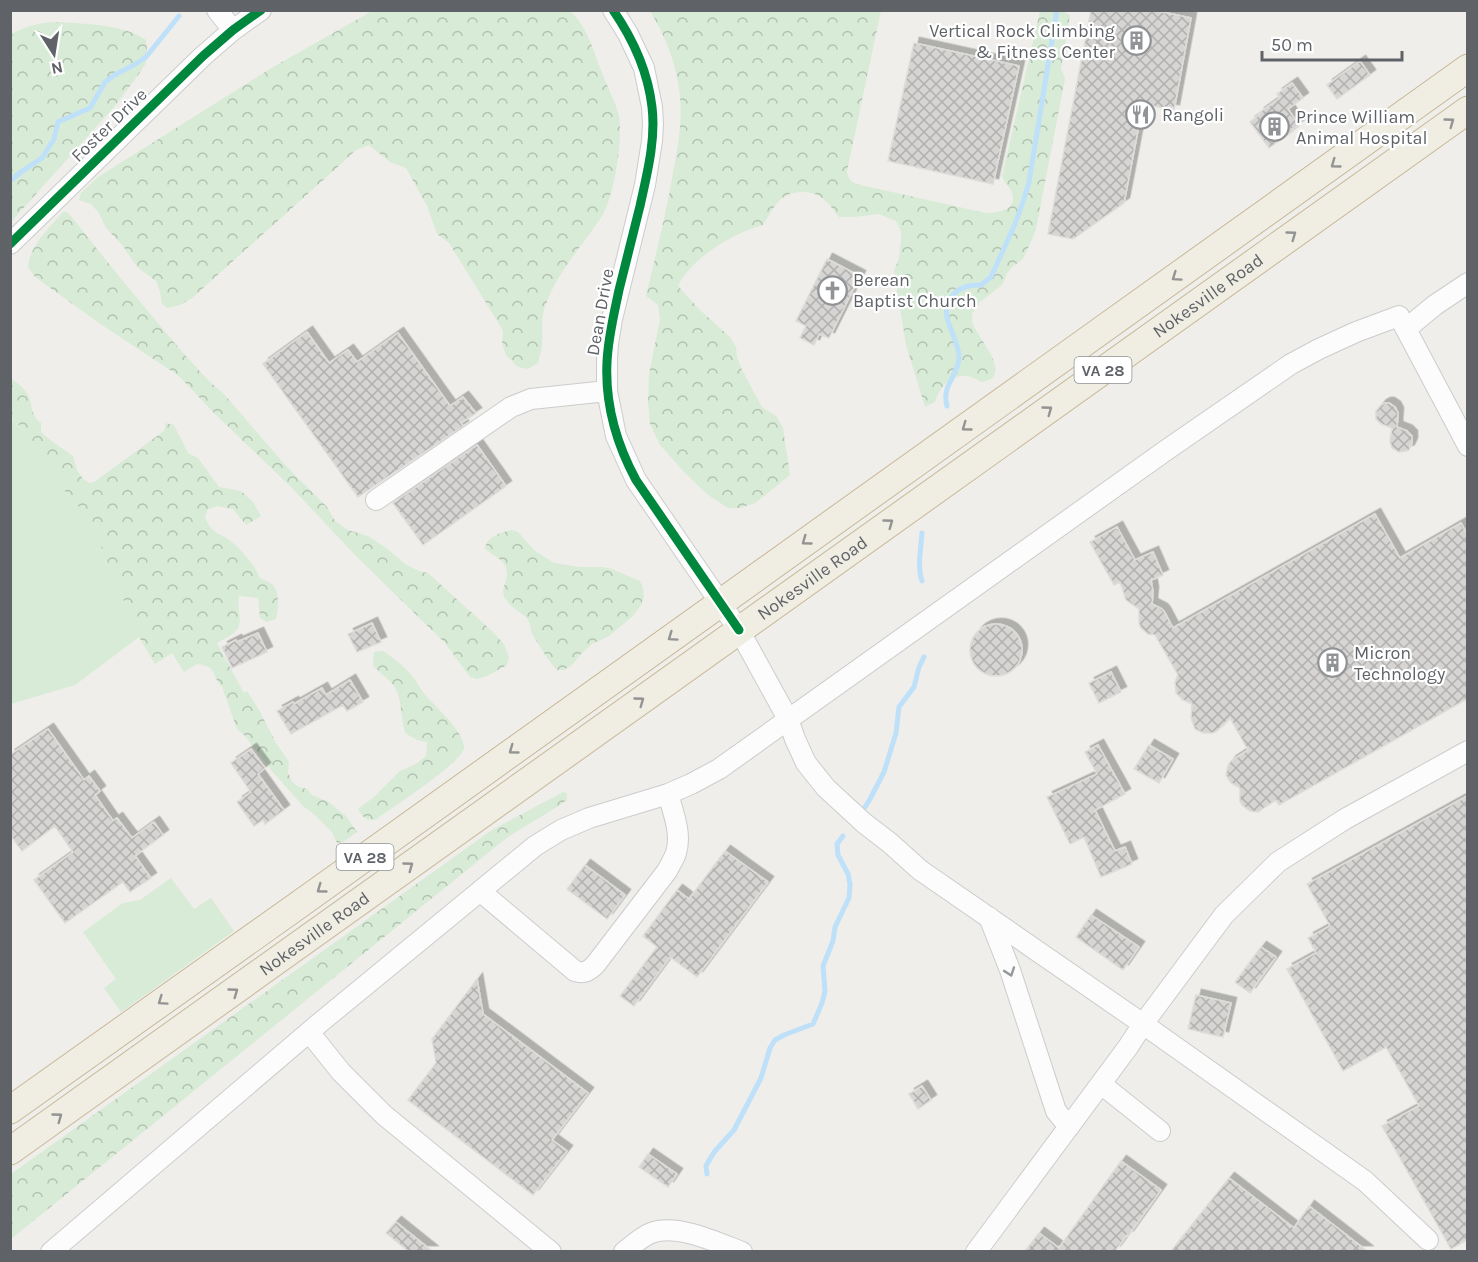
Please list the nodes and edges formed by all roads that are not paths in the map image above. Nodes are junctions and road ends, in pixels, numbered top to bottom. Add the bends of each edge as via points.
1 (217, 10) edge
2 (261, 10) edge
3 (613, 10) edge
4 (233, 30) junction
5 (1467, 68) edge
6 (1467, 110) edge
7 (10, 244) edge
8 (1467, 283) edge
9 (1406, 329) junction
10 (607, 391) junction
11 (1467, 446) edge
12 (376, 500) dead end
13 (720, 604) junction
14 (739, 630) junction
15 (788, 719) junction
16 (1467, 751) edge
17 (668, 794) junction
18 (480, 891) junction
19 (989, 917) junction
20 (253, 937) junction
21 (273, 964) junction
22 (1143, 1023) junction
23 (309, 1032) junction
24 (1101, 1084) junction
25 (10, 1110) edge
26 (1069, 1127) junction
27 (1160, 1131) dead end
28 (10, 1151) edge
29 (1428, 1240) dead end
30 (51, 1251) edge
31 (551, 1251) edge
32 (624, 1251) edge
33 (742, 1251) edge
34 (976, 1251) edge

1 - 4 street
2 - 4 street
3 - 10 street, Dean Drive via 644,68 653,124 645,185 612,319
4 - 7 street, Foster Drive
5 -> 13 highway, Nokesville Road / VA 28
14 -> 6 highway, Nokesville Road / VA 28
8 - 9 street
9 - 11 street
9 - 15 street via 1399,316 1291,364
10 - 12 street via 531,399 510,407
10 - 13 street, Dean Drive via 616,436 636,480
13 - 14 street, Dean Drive
13 -> 20 highway, Nokesville Road / VA 28
14 - 15 street, Dean Drive
21 -> 14 highway, Nokesville Road / VA 28
15 - 17 street via 719,769
15 - 19 street, Dean Drive via 806,763 826,788 920,870
16 - 22 street via 1345,819 1278,862 1224,915
17 - 18 street via 561,830
17 - 18 street via 678,833 676,854 590,970 575,971
18 - 23 street
19 - 22 street, Dean Drive
19 -> 26 street via 1056,1111
20 - 21 highway
20 -> 25 highway, Nokesville Road / VA 28
28 -> 21 highway, Nokesville Road / VA 28
22 - 24 street
22 - 29 street, Dean Drive via 1365,1181
23 - 30 street
23 - 31 street via 341,1072 384,1115
24 - 26 street
24 - 27 street
26 - 34 street
32 - 33 street via 651,1233 674,1231

